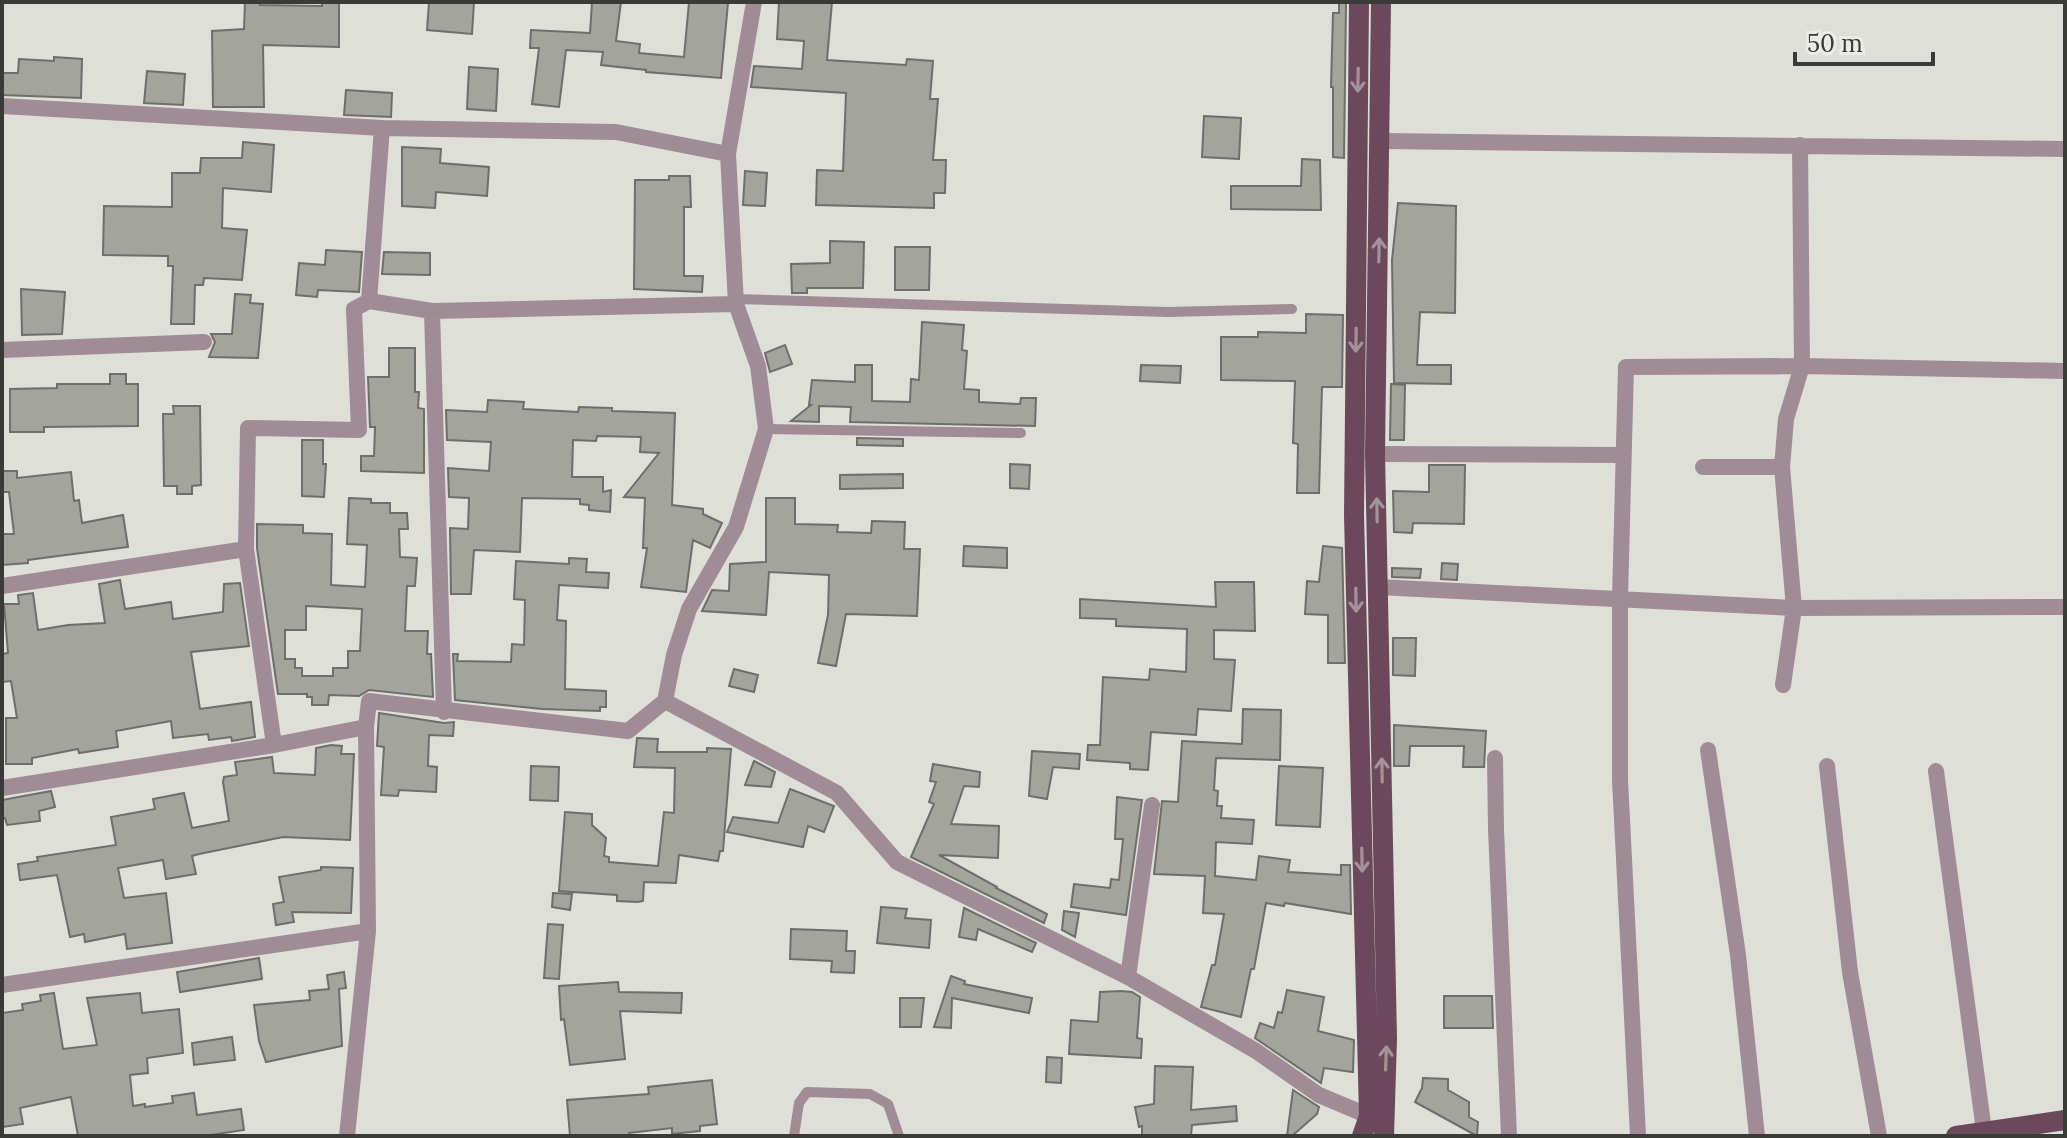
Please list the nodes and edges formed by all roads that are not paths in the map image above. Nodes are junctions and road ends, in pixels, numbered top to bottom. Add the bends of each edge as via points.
1 (754, 2) edge
2 (1359, 2) edge
3 (1381, 2) edge
4 (2, 106) edge
5 (382, 128) junction
6 (1381, 141) junction
7 (1800, 145) junction
8 (2065, 149) edge
9 (728, 154) junction
10 (369, 301) junction
11 (735, 302) junction
12 (1292, 309) dead end
13 (432, 311) junction
14 (204, 342) dead end
15 (2, 350) edge
16 (1802, 366) junction
17 (2065, 371) edge
18 (766, 429) junction
19 (1021, 433) dead end
20 (1375, 454) junction
21 (1622, 455) junction
22 (1703, 467) dead end
23 (1782, 467) junction
24 (246, 549) junction
25 (2, 586) edge
26 (1378, 587) junction
27 (1620, 599) junction
28 (2065, 607) edge
29 (1794, 608) junction
30 (1783, 685) dead end
31 (665, 701) junction
32 (444, 712) junction
33 (366, 727) junction
34 (274, 745) junction
35 (1708, 750) dead end
36 (1495, 758) dead end
37 (1827, 766) dead end
38 (1936, 771) dead end
39 (2, 788) edge
40 (1152, 805) dead end
41 (368, 931) junction
42 (1128, 977) junction
43 (2, 985) edge
44 (1369, 1116) junction
45 (2057, 1126) edge
46 (1984, 1131) junction
47 (347, 1136) edge
48 (794, 1136) edge
49 (899, 1136) edge
50 (1362, 1136) edge
51 (1384, 1136) edge
52 (1509, 1136) edge
53 (1638, 1136) edge
54 (1757, 1136) edge
55 (1879, 1136) edge
56 (1956, 1136) edge

1 - 9 street
2 -> 44 main road via 1354,515
3 - 6 main road
4 - 5 street
5 - 9 street via 616,132
5 - 10 street
6 - 7 street
20 -> 6 main road
7 - 8 street
7 - 16 street
9 - 11 street
10 - 13 street
10 - 24 street via 354,309 359,430 248,428
11 - 12 lane via 1168,312
11 - 13 street
11 - 18 street via 758,366
13 - 32 street
14 - 15 street
16 - 17 street
16 - 21 street via 1626,367
16 - 23 street via 1786,419
18 - 19 lane
18 - 31 street via 736,527 689,609
20 - 21 street
26 -> 20 main road
21 - 27 street
22 - 23 street
23 - 29 street
24 - 25 street
24 - 34 street
26 - 27 street
51 -> 26 main road via 1387,1039
27 - 29 street
27 - 53 street via 1620,780
28 - 29 street
29 - 30 street
31 - 32 street via 628,731
31 - 42 street via 837,793 897,862
32 - 33 street via 369,701
33 - 34 street
33 - 41 street
34 - 39 street
35 - 54 street
36 - 52 street
37 - 55 street via 1850,972
38 - 46 street
40 - 42 street
41 - 43 street
41 - 47 street
42 - 44 street via 1256,1051 1319,1095
44 - 50 main road
45 - 46 main road
46 - 56 main road
48 - 49 lane via 799,1103 807,1092 870,1094 888,1104

